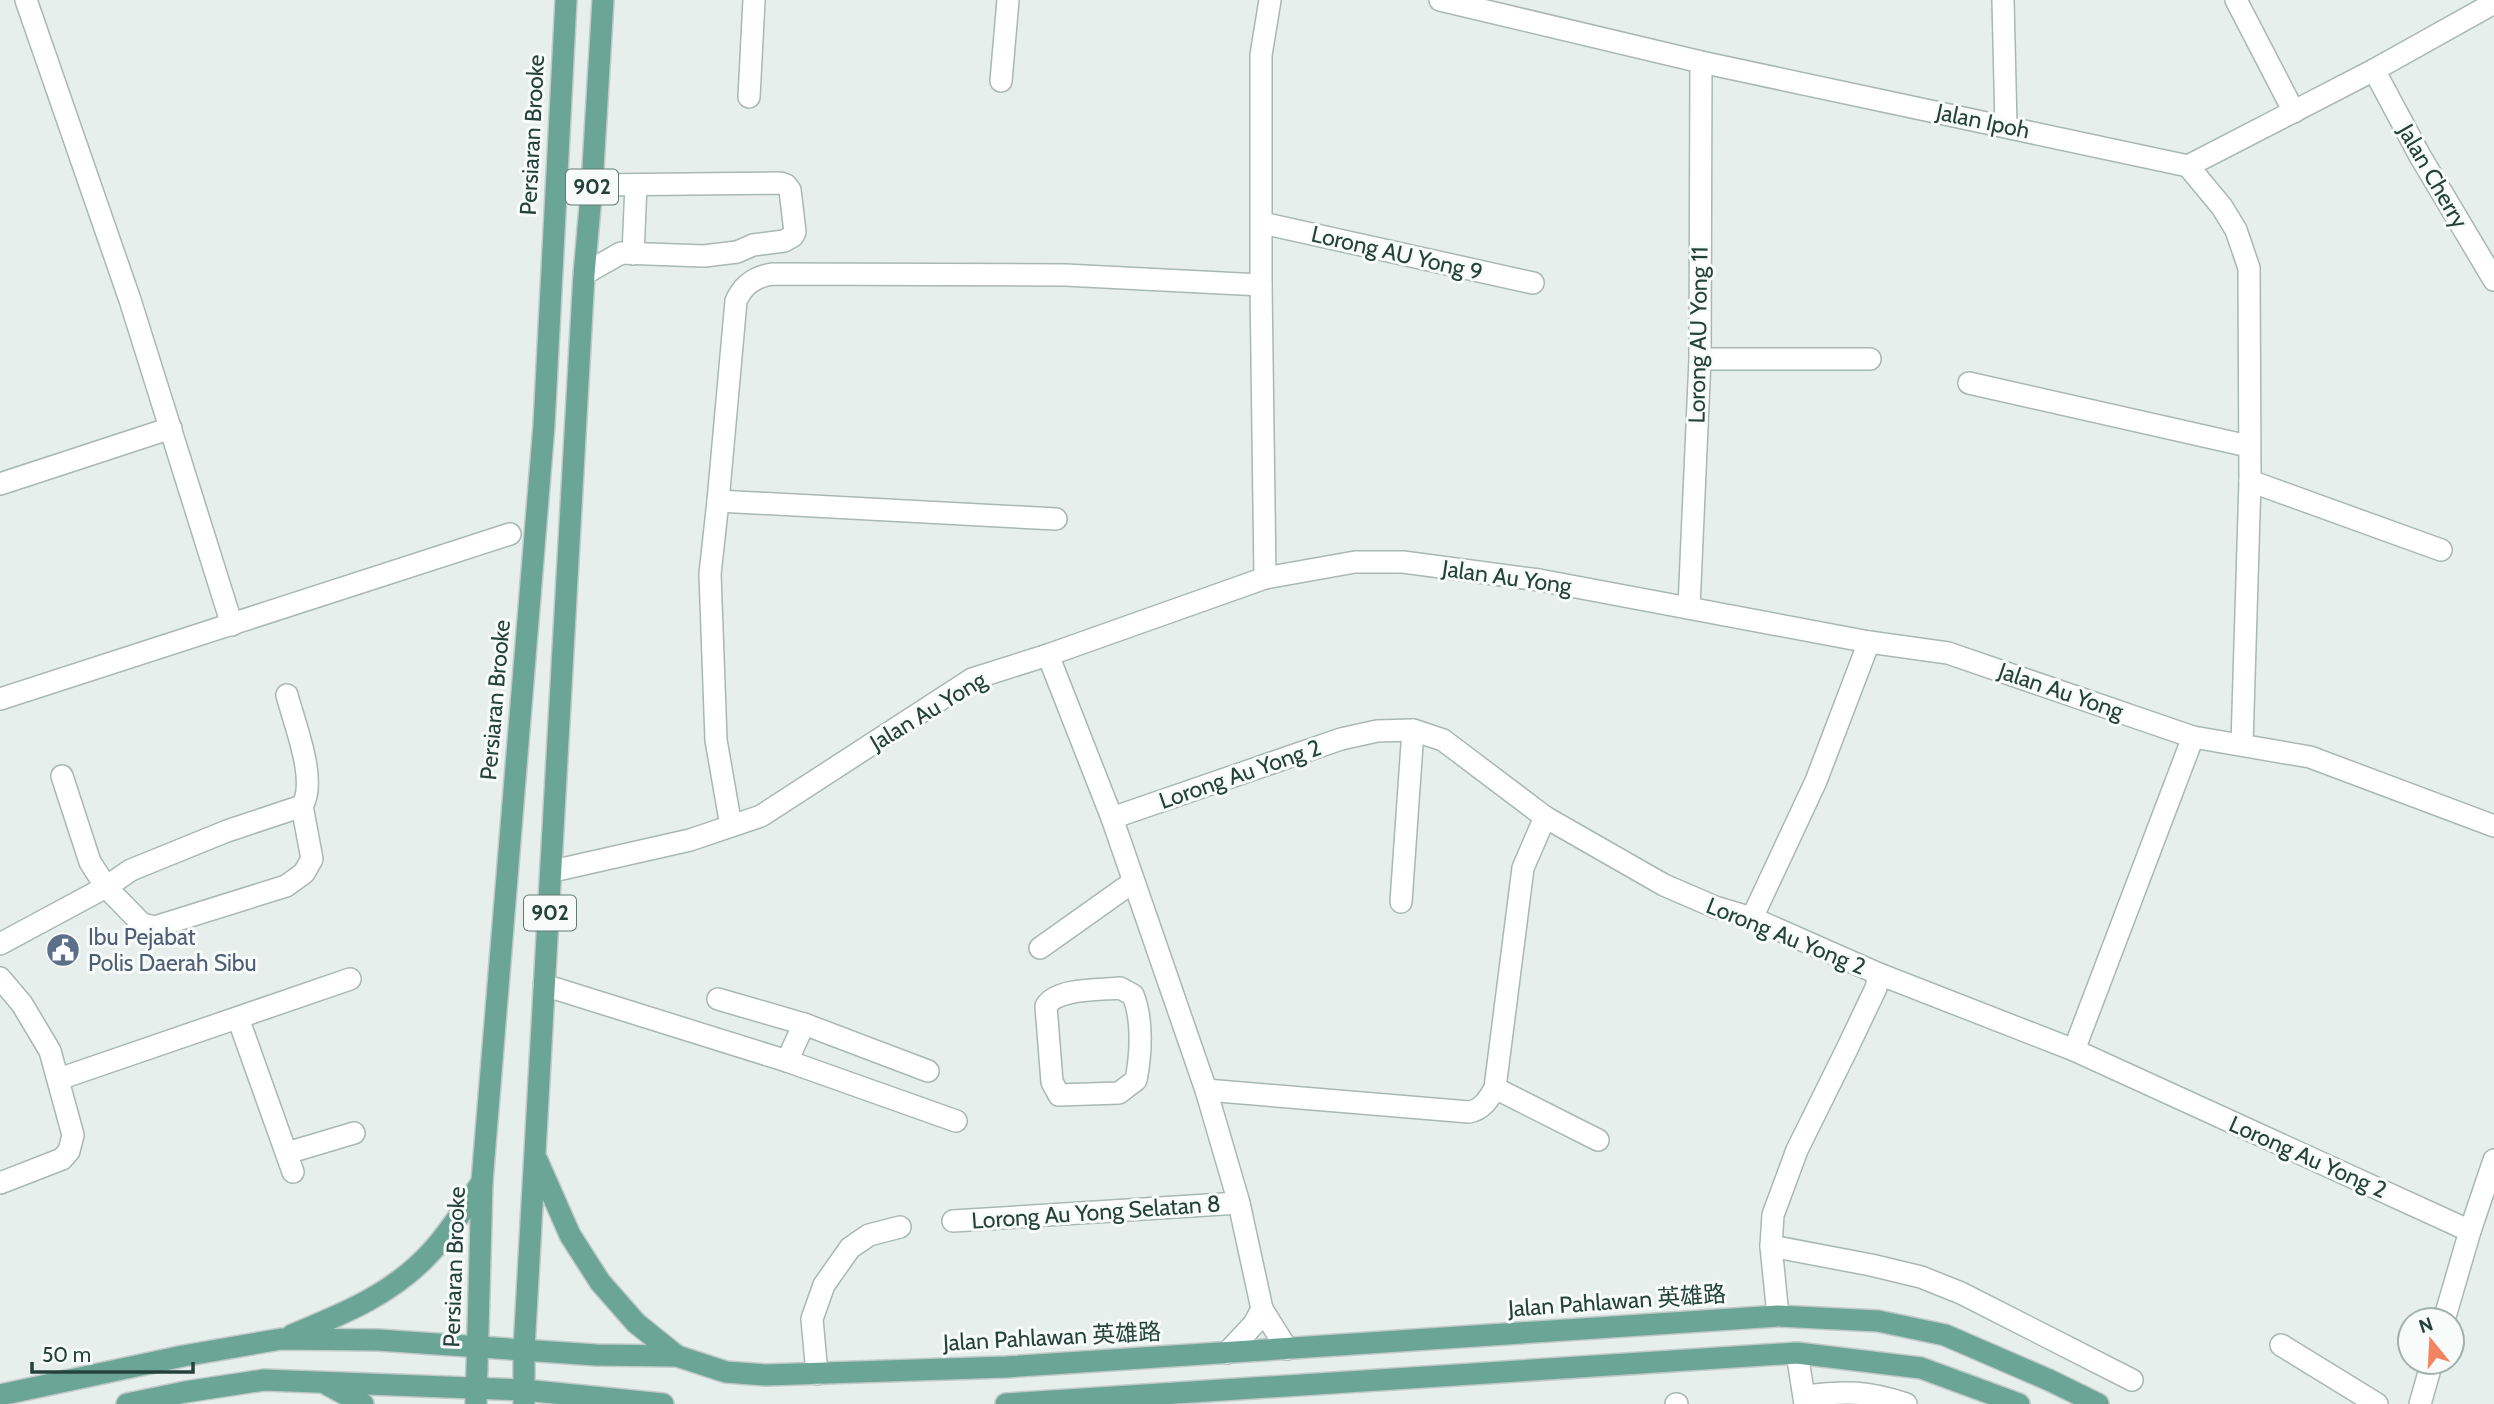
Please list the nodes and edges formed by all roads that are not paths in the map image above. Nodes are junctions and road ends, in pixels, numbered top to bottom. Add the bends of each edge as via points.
1 (26, 0) edge
2 (566, 0) edge
3 (603, 0) edge
4 (754, 0) edge
5 (1008, 0) edge
6 (1270, 0) edge
7 (1440, 0) edge
8 (2004, 0) edge
9 (2236, 0) edge
10 (2492, 2) edge
11 (1701, 62) junction
12 (2374, 70) junction
13 (1002, 81) dead end
14 (749, 97) dead end
15 (2294, 112) junction
16 (2006, 126) junction
17 (2188, 166) junction
18 (592, 185) junction
19 (636, 185) junction
20 (1262, 223) junction
21 (737, 252) junction
22 (633, 254) junction
23 (584, 274) junction
24 (2494, 279) edge
25 (750, 281) junction
26 (1533, 283) dead end
27 (1261, 285) junction
28 (1700, 359) junction
29 (1870, 359) dead end
30 (1969, 383) dead end
31 (171, 428) junction
32 (2248, 446) junction
33 (2249, 481) junction
34 (0, 484) edge
35 (718, 501) junction
36 (1056, 519) dead end
37 (510, 534) dead end
38 (2441, 550) dead end
39 (1265, 578) junction
40 (1689, 607) junction
41 (232, 625) junction
42 (1869, 642) junction
43 (1048, 655) junction
44 (287, 695) dead end
45 (0, 699) edge
46 (1413, 730) junction
47 (2193, 737) junction
48 (2242, 744) junction
49 (62, 776) dead end
50 (302, 806) junction
51 (1545, 817) junction
52 (1112, 818) junction
53 (2494, 826) edge
54 (731, 827) junction
55 (553, 871) junction
56 (1133, 882) junction
57 (106, 887) junction
58 (1401, 902) dead end
59 (1752, 918) junction
60 (0, 944) edge
61 (1040, 948) dead end
62 (1879, 974) junction
63 (0, 978) edge
64 (350, 979) dead end
65 (1169, 984) junction
66 (544, 985) junction
67 (1133, 995) junction
68 (718, 999) dead end
69 (238, 1018) junction
70 (804, 1024) junction
71 (2074, 1050) junction
72 (787, 1061) junction
73 (928, 1071) dead end
74 (59, 1079) junction
75 (1495, 1088) junction
76 (1206, 1090) junction
77 (956, 1121) dead end
78 (354, 1133) dead end
79 (1598, 1140) dead end
80 (535, 1155) junction
81 (2494, 1160) edge
82 (482, 1182) junction
83 (0, 1183) edge
84 (1239, 1203) junction
85 (953, 1221) dead end
86 (900, 1227) dead end
87 (2469, 1231) junction
88 (1771, 1246) junction
89 (2448, 1306) edge
90 (1262, 1309) junction
91 (1778, 1316) junction
92 (281, 1339) junction
93 (2281, 1345) dead end
94 (477, 1346) junction
95 (524, 1349) junction
96 (1287, 1349) junction
97 (1227, 1353) junction
98 (1797, 1353) junction
99 (677, 1356) junction
100 (817, 1374) junction
101 (2428, 1376) edge
102 (2132, 1380) dead end
103 (322, 1382) junction
104 (0, 1395) edge
105 (477, 1396) edge
106 (524, 1397) edge
107 (1805, 1400) edge
108 (127, 1404) edge
109 (363, 1404) edge
110 (663, 1404) edge
111 (1006, 1404) edge
112 (1906, 1404) edge
113 (2019, 1404) edge
114 (2098, 1404) edge
115 (2377, 1404) edge
116 (2420, 1404) edge

1 - 31 street
2 - 82 main road, Persiaran Brooke / 902 via 544,425
3 - 18 main road, 902
4 - 14 street
5 - 13 street
6 - 20 street via 1261,55
7 - 11 street, Jalan Ipoh
8 - 16 street
9 - 15 street
10 - 12 street
11 - 16 street, Jalan Ipoh
11 - 28 street, Lorong AU Yong 11
12 - 15 street
12 - 24 street, Jalan Cherry
15 - 17 street
16 - 17 street, Jalan Ipoh
17 - 32 street via 2236,230 2249,268
18 - 19 street
18 - 23 main road, 902
19 - 21 street via 786,185 793,236
19 - 22 street
20 - 26 street, Lorong AU Yong 9
20 - 27 street
21 - 22 street
21 - 25 street
22 - 23 street via 621,253
23 - 55 main road, 902
25 - 27 street via 772,274 1065,275
25 - 35 street via 736,301
27 - 39 street
28 - 29 street
28 - 40 street, Lorong AU Yong 11
30 - 32 street
31 - 34 street
31 - 41 street
32 - 33 street
33 - 38 street
33 - 48 street
35 - 36 street
35 - 54 street via 710,574 716,740
37 - 41 street
39 - 40 street, Jalan Au Yong via 1355,562 1404,562
39 - 43 street, Jalan Au Yong
40 - 42 street, Jalan Au Yong
41 - 45 street
42 - 47 street, Jalan Au Yong via 1948,653
42 - 59 street via 1816,781
43 - 52 street
43 - 54 street, Jalan Au Yong via 972,679 761,816
44 - 50 street via 308,774 307,799
46 - 51 street, Lorong Au Yong 2 via 1443,740
46 - 52 street, Lorong Au Yong 2 via 1341,739
46 - 58 street
47 - 48 street, Jalan Au Yong
47 - 71 street
48 - 53 street, Jalan Au Yong via 2309,757
49 - 57 street via 90,862
50 - 57 street via 162,856
50 - 57 street via 312,859 304,873 286,886 155,927 142,924
51 - 59 street, Lorong Au Yong 2 via 1664,885
51 - 75 street via 1523,868
52 - 56 street
54 - 55 street, Jalan Au Yong
55 - 66 main road, 902
56 - 61 street
56 - 65 street
57 - 60 street
59 - 62 street, Lorong Au Yong 2
62 - 71 street, Lorong Au Yong 2
62 - 88 street via 1797,1150 1773,1215
63 - 74 street via 50,1051
64 - 69 street
65 - 67 street
65 - 76 street
66 - 72 street
66 - 80 main road, 902
67 - 67 street via 1139,1022 1136,1080 1119,1093 1059,1095 1052,1082 1046,1006 1050,999 1063,993 1120,988
68 - 70 street
69 - 74 street
69 - 78 street via 290,1163
70 - 72 street
70 - 73 street
71 - 87 street, Lorong Au Yong 2
72 - 77 street
74 - 83 street via 73,1135 69,1152 62,1160
75 - 76 street via 1488,1101 1469,1112
75 - 79 street
76 - 84 street
80 - 95 main road, 902
80 - 99 main road via 570,1235 600,1282 636,1323
81 - 87 street
82 - 92 main road via 431,1252 389,1289
82 - 94 main road, Persiaran Brooke / 902
84 - 85 street, Lorong Au Yong Selatan 8
84 - 90 street
86 - 100 street via 869,1235 850,1248 824,1285 812,1319
87 - 89 street
88 - 91 street
88 - 102 street via 1921,1278 1961,1293
90 - 96 street
90 - 97 street
91 - 96 main road, Jalan Pahlawan 英雄路
91 - 114 main road, Jalan Pahlawan 英雄路 via 1878,1321 1945,1335
92 - 94 main road, Jalan Pahlawan 英雄路
92 - 104 main road, Jalan Pahlawan 英雄路
93 - 115 street
94 - 95 main road, Jalan Pahlawan 英雄路
94 - 105 main road, Persiaran Brooke / 902
95 - 99 main road, Jalan Pahlawan 英雄路
95 - 106 main road, 902
96 - 97 main road, Jalan Pahlawan 英雄路
97 - 100 main road, Jalan Pahlawan 英雄路
98 - 107 street
98 - 111 main road
98 - 113 main road via 1921,1368
99 - 100 main road, Jalan Pahlawan 英雄路 via 726,1372
101 - 116 street
103 - 105 main road
103 - 108 main road via 264,1380
103 - 109 main road
105 - 106 main road
106 - 110 main road
107 - 112 street via 1832,1392 1868,1393

